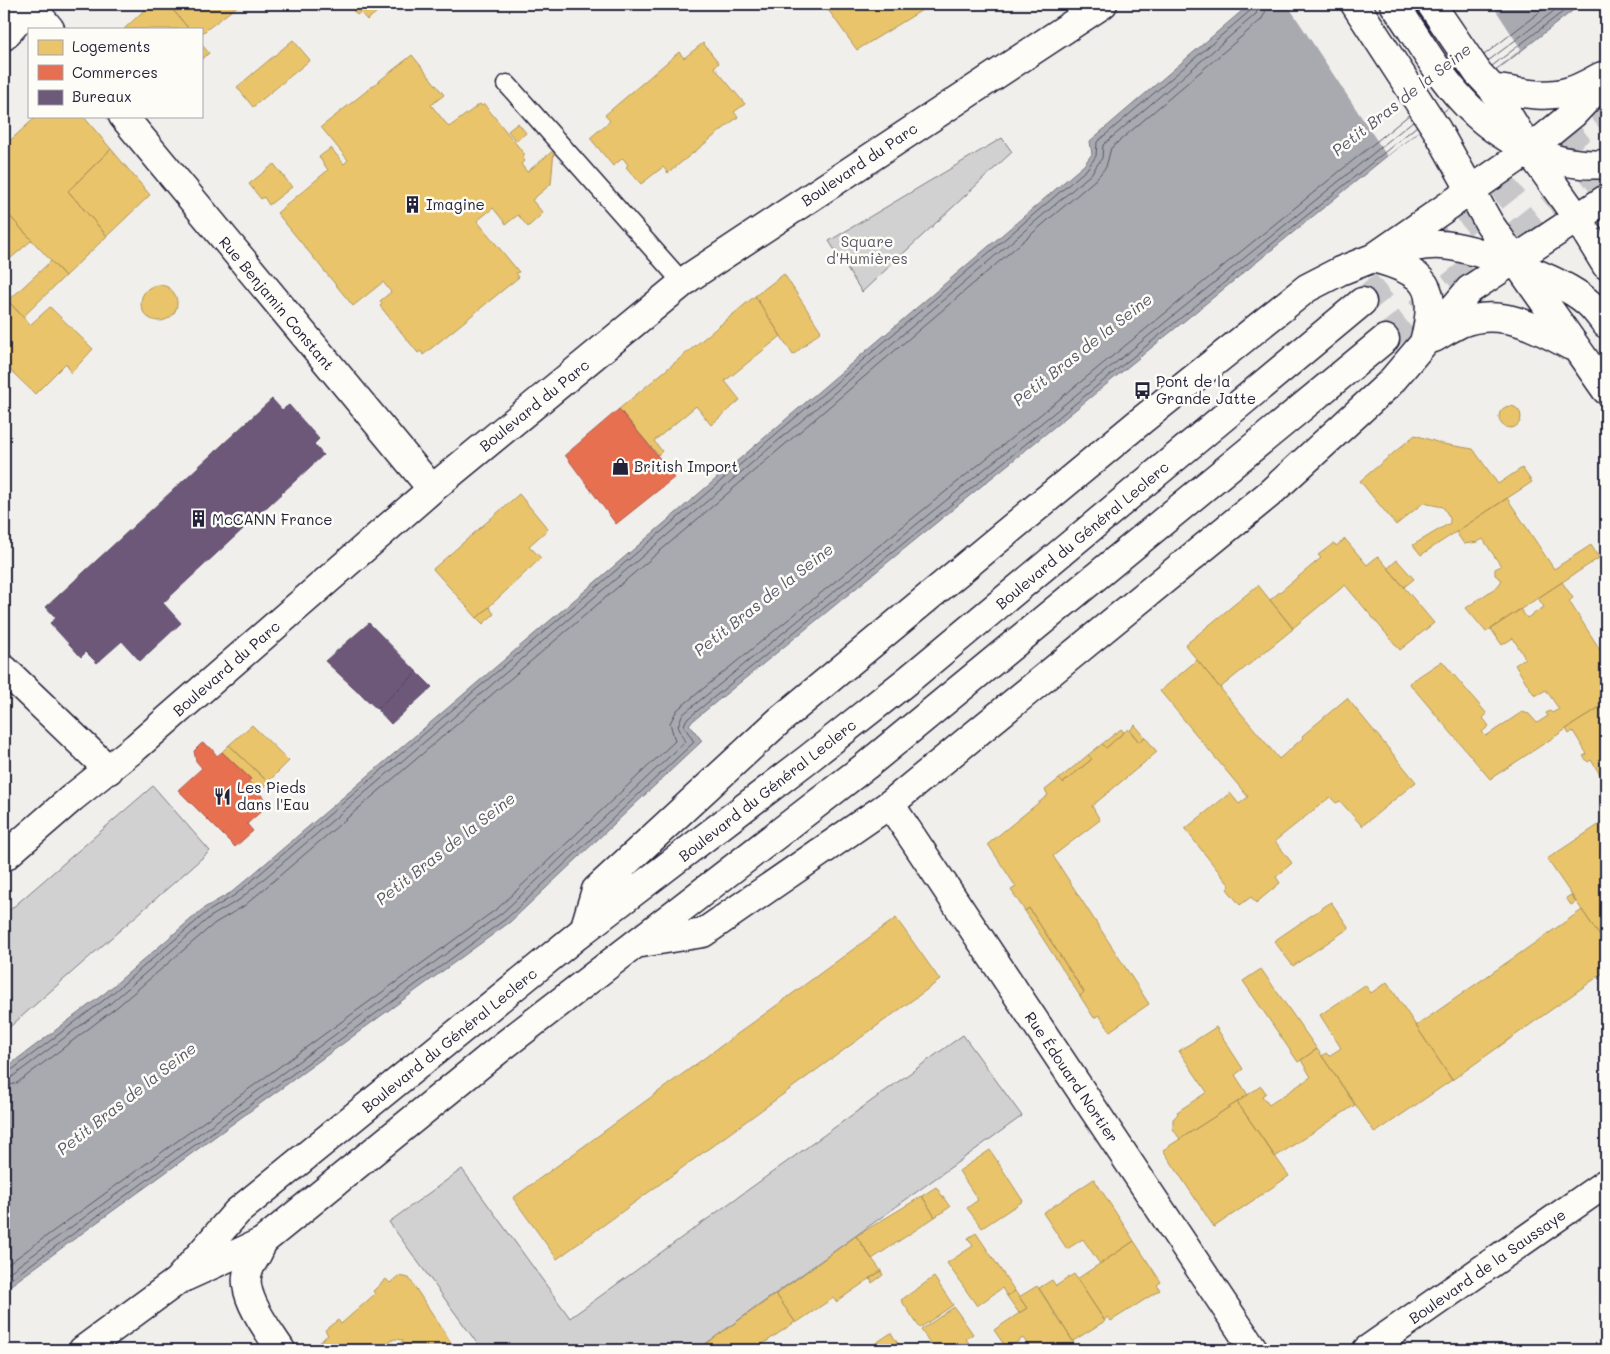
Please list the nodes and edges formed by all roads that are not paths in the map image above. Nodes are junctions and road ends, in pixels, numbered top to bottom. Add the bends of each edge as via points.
1 (1103, 4) edge
2 (1355, 4) edge
3 (1394, 4) edge
4 (1431, 4) edge
5 (32, 5) edge
6 (49, 28) edge
7 (4, 36) edge
8 (1606, 74) edge
9 (1606, 78) edge
10 (507, 84) dead end
11 (1492, 88) junction
12 (1572, 114) junction
13 (125, 118) edge
14 (1500, 133) junction
15 (1529, 150) junction
16 (1606, 164) edge
17 (1557, 172) junction
18 (1495, 173) junction
19 (1469, 190) junction
20 (1606, 199) edge
21 (1578, 219) junction
22 (1489, 223) junction
23 (1552, 235) junction
24 (1480, 253) junction
25 (1373, 258) junction
26 (1514, 264) junction
27 (1606, 265) edge
28 (683, 283) junction
29 (1557, 283) junction
30 (1469, 290) junction
31 (1362, 302) tunnel mouth
32 (1606, 324) edge
33 (1384, 339) tunnel mouth
34 (1424, 343) junction
35 (1575, 348) junction
36 (1606, 390) edge
37 (432, 489) junction
38 (4, 669) edge
39 (109, 770) junction
40 (890, 804) junction
41 (4, 857) edge
42 (584, 930) junction
43 (637, 944) junction
44 (1606, 1183) edge
45 (262, 1242) junction
46 (177, 1281) junction
47 (84, 1350) edge
48 (281, 1350) edge
49 (1254, 1350) edge
50 (1367, 1350) edge

1 - 28 main road, Boulevard du Parc
2 - 19 main road via 1437,130
3 - 14 main road via 1462,101
4 - 11 main road via 1478,73
5 - 6 main road
5 - 7 main road
8 - 11 main road via 1570,91 1553,94
9 - 12 main road
10 - 28 lane
11 - 14 main road
11 - 15 main road
12 - 15 main road
12 - 17 main road
13 - 37 main road, Rue Benjamin Constant
14 - 15 main road
14 - 18 main road
15 - 17 main road
15 - 18 main road
16 - 17 main road
17 - 21 main road
17 - 23 main road
18 - 19 main road
18 - 22 main road
19 - 22 main road
19 - 25 main road
20 - 21 main road
21 - 23 main road
21 - 27 main road
22 - 24 main road
22 - 26 main road
23 - 26 main road
23 - 29 main road
24 - 25 main road via 1442,245 1418,245
24 - 26 main road
24 - 30 main road
25 - 34 main road via 1398,264 1418,277 1428,289 1430,320
25 - 42 main road via 1340,270 1307,288 1142,420 780,720 596,890
26 - 29 main road
26 - 30 main road
26 - 35 main road
28 - 37 main road, Boulevard du Parc
29 - 32 main road via 1586,300
29 - 35 main road
30 - 34 main road
31 - 42 main road, Boulevard du Général Leclerc via 908,680
33 - 43 main road, Boulevard du Général Leclerc via 867,765
34 - 35 main road via 1461,323 1491,318 1510,319
34 - 40 main road via 1389,384 1269,494
35 - 36 main road
37 - 39 main road, Boulevard du Parc
38 - 39 main road
39 - 41 main road, Boulevard du Parc
40 - 43 main road via 703,933
40 - 49 main road, Rue Édouard Nortier
42 - 46 main road, Boulevard du Général Leclerc via 237,1212
43 - 45 main road, Boulevard du Général Leclerc via 502,1047
44 - 50 main road, Boulevard de la Saussaye
45 - 46 main road, Boulevard du Général Leclerc
45 - 48 main road via 260,1252 248,1270 248,1290 261,1319
46 - 47 main road, Boulevard du Général Leclerc

